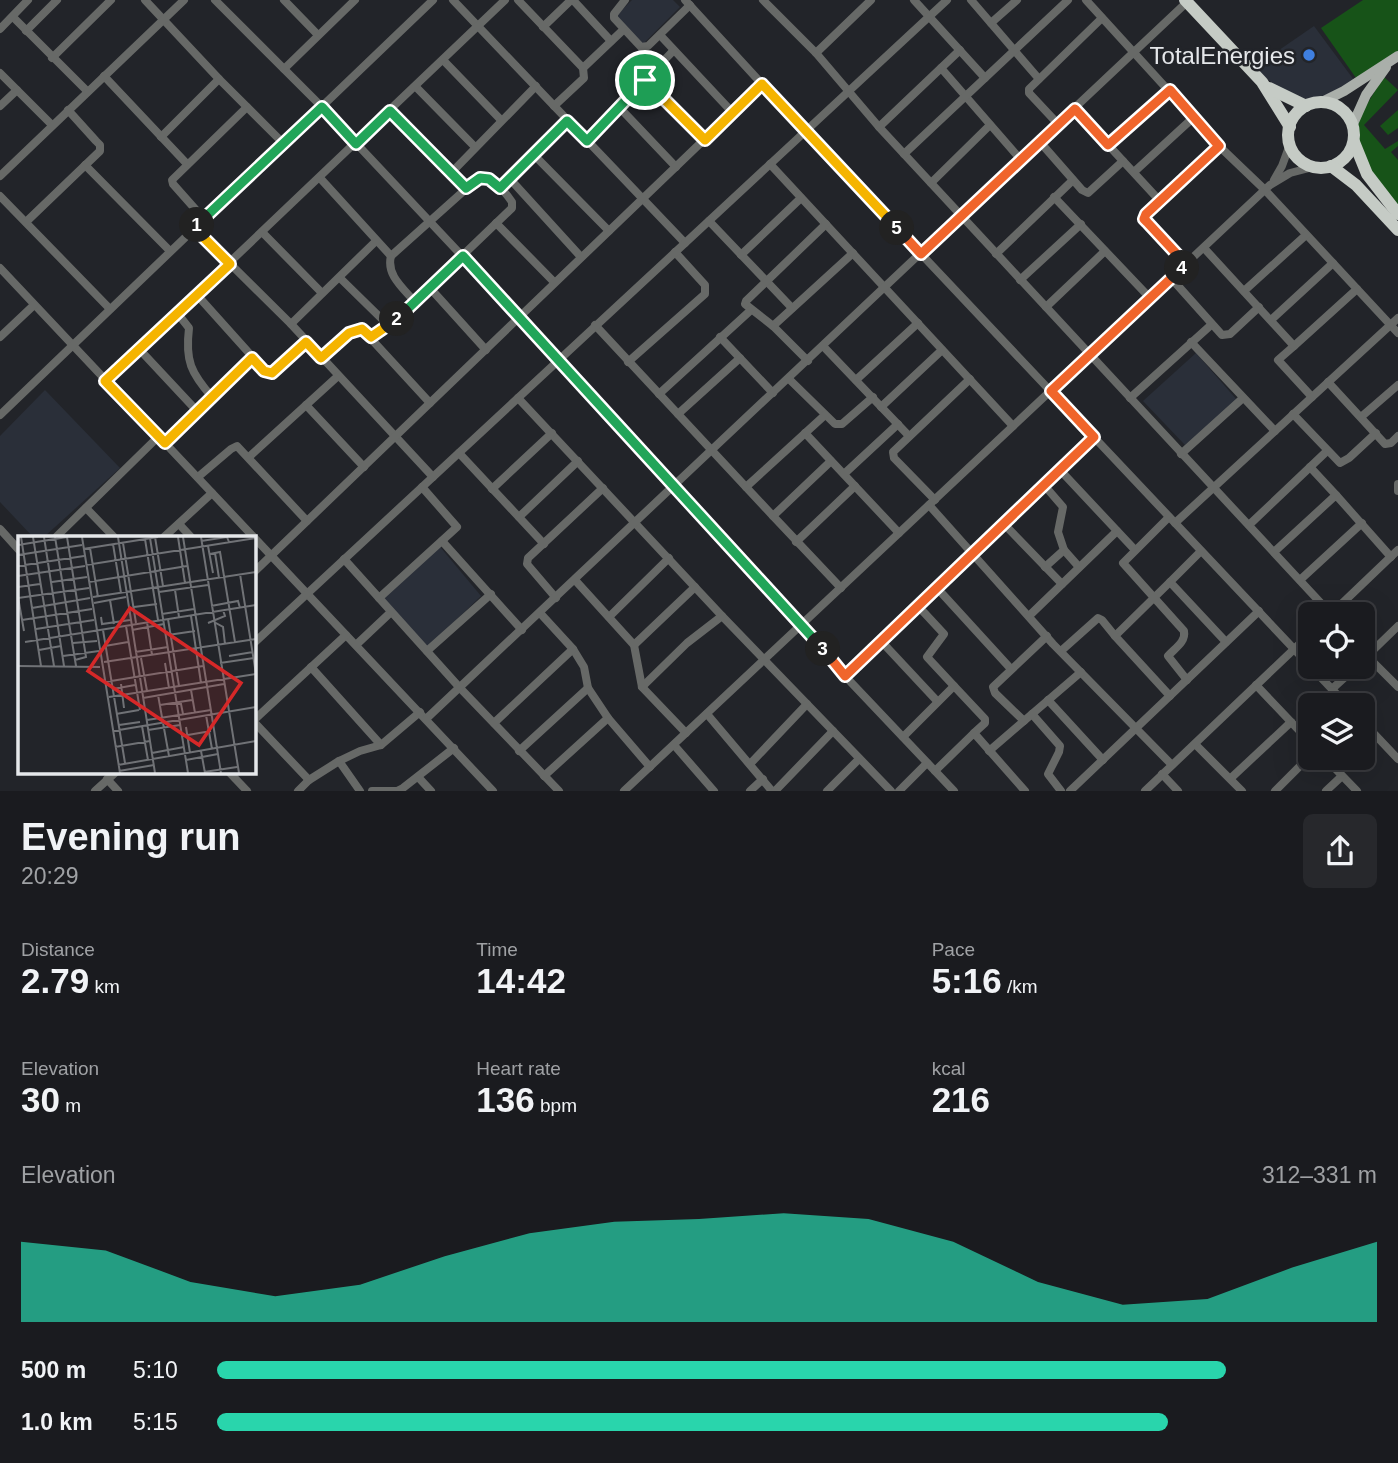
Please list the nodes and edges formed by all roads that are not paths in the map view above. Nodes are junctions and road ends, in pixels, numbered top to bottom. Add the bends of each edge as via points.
1 (28, 0) edge
2 (57, 0) edge
3 (111, 0) edge
4 (145, 0) edge
5 (184, 0) edge
6 (215, 0) edge
7 (284, 0) edge
8 (355, 0) edge
9 (433, 0) edge
10 (453, 0) edge
11 (505, 0) edge
12 (518, 0) edge
13 (572, 0) edge
14 (624, 0) edge
15 (763, 0) edge
16 (871, 0) edge
17 (914, 0) edge
18 (947, 0) edge
19 (971, 0) edge
20 (1017, 0) edge
21 (1068, 0) edge
22 (1086, 0) edge
23 (1186, 1) edge
24 (687, 3) edge
25 (929, 16) junction
26 (13, 17) junction
27 (1102, 18) junction
28 (163, 20) junction
29 (991, 23) junction
30 (478, 26) junction
31 (543, 27) junction
32 (0, 29) edge
33 (623, 30) junction
34 (26, 31) junction
35 (318, 35) junction
36 (660, 36) junction
37 (611, 41) junction
38 (960, 50) junction
39 (1014, 50) junction
40 (673, 51) junction
41 (816, 53) junction
42 (1135, 53) junction
43 (52, 58) junction
44 (1395, 58) edge
45 (444, 61) junction
46 (583, 68) junction
47 (940, 68) junction
48 (284, 69) junction
49 (0, 73) edge
50 (104, 76) junction
51 (985, 78) junction
52 (219, 79) junction
53 (1039, 79) junction
54 (645, 80) junction
55 (1262, 82) junction
56 (762, 84) junction
57 (536, 86) junction
58 (416, 87) junction
59 (849, 89) junction
60 (17, 90) junction
61 (1170, 90) junction
62 (87, 91) junction
63 (965, 97) junction
64 (1322, 102) junction
65 (0, 106) edge
66 (554, 106) junction
67 (1306, 106) junction
68 (247, 107) junction
69 (322, 107) junction
70 (619, 107) junction
71 (1075, 109) junction
72 (68, 110) junction
73 (390, 111) junction
74 (733, 113) junction
75 (1194, 117) junction
76 (501, 120) junction
77 (567, 121) junction
78 (1058, 124) junction
79 (1353, 124) junction
80 (52, 125) junction
81 (990, 125) junction
82 (879, 127) junction
83 (1290, 127) junction
84 (805, 131) junction
85 (161, 137) junction
86 (705, 140) junction
87 (587, 141) junction
88 (1040, 142) junction
89 (1354, 142) junction
90 (283, 143) junction
91 (356, 144) junction
92 (1290, 144) junction
93 (1108, 145) junction
94 (1219, 146) junction
95 (475, 147) junction
96 (904, 154) junction
97 (534, 155) junction
98 (1021, 160) junction
99 (1123, 161) junction
100 (187, 164) junction
101 (769, 164) junction
102 (85, 165) junction
103 (1331, 166) junction
104 (676, 167) junction
105 (1313, 167) junction
106 (1133, 172) junction
107 (451, 173) junction
108 (0, 176) edge
109 (320, 178) junction
110 (510, 179) junction
111 (1073, 180) junction
112 (931, 183) junction
113 (466, 188) junction
114 (500, 188) junction
115 (1267, 188) junction
116 (0, 196) edge
117 (1054, 197) junction
118 (801, 198) junction
119 (644, 199) junction
120 (1159, 200) junction
121 (1398, 214) edge
122 (961, 216) junction
123 (204, 219) junction
124 (709, 221) junction
125 (26, 222) junction
126 (430, 222) junction
127 (496, 223) junction
128 (1081, 224) junction
129 (826, 225) junction
130 (194, 228) junction
131 (1398, 230) edge
132 (609, 231) junction
133 (262, 232) junction
134 (1306, 235) junction
135 (376, 241) junction
136 (685, 243) junction
137 (1204, 247) junction
138 (170, 251) junction
139 (1105, 251) junction
140 (675, 252) junction
141 (853, 253) junction
142 (921, 254) junction
143 (996, 254) junction
144 (741, 255) junction
145 (391, 256) junction
146 (463, 256) junction
147 (581, 257) junction
148 (1333, 263) junction
149 (230, 264) junction
150 (1186, 264) junction
151 (0, 268) edge
152 (340, 278) junction
153 (1171, 278) junction
154 (1020, 279) junction
155 (765, 281) junction
156 (554, 282) junction
157 (430, 288) junction
158 (885, 288) junction
159 (1357, 289) junction
160 (1244, 291) junction
161 (322, 293) junction
162 (197, 295) junction
163 (1150, 298) junction
164 (415, 302) junction
165 (34, 305) junction
166 (1046, 307) junction
167 (1259, 307) junction
168 (792, 308) junction
169 (110, 309) junction
170 (751, 310) junction
171 (178, 314) junction
172 (519, 316) junction
173 (1398, 318) edge
174 (1271, 320) junction
175 (918, 323) junction
176 (290, 324) junction
177 (595, 325) junction
178 (1211, 325) junction
179 (1390, 325) junction
180 (388, 326) junction
181 (773, 326) junction
182 (1, 334) edge
183 (1398, 334) edge
184 (371, 337) junction
185 (720, 337) junction
186 (306, 342) junction
187 (1191, 342) junction
188 (73, 346) junction
189 (823, 346) junction
190 (1294, 346) junction
191 (486, 349) junction
192 (942, 349) junction
193 (140, 350) junction
194 (1090, 355) junction
195 (252, 358) junction
196 (321, 358) junction
197 (740, 358) junction
198 (559, 359) junction
199 (808, 361) junction
200 (628, 362) junction
201 (338, 376) junction
202 (789, 379) junction
203 (970, 379) junction
204 (856, 380) junction
205 (105, 381) junction
206 (1328, 382) junction
207 (1398, 385) edge
208 (1051, 391) junction
209 (773, 393) junction
210 (659, 394) junction
211 (212, 397) junction
212 (873, 397) junction
213 (1312, 397) junction
214 (519, 398) junction
215 (1130, 398) junction
216 (1243, 398) junction
217 (430, 403) junction
218 (306, 405) junction
219 (881, 407) junction
220 (197, 411) junction
221 (678, 414) junction
222 (1293, 414) junction
223 (0, 415) edge
224 (825, 415) junction
225 (1362, 417) junction
226 (898, 424) junction
227 (1013, 426) junction
228 (1275, 431) junction
229 (552, 433) junction
230 (805, 433) junction
231 (1376, 433) junction
232 (909, 436) junction
233 (1398, 436) edge
234 (395, 437) junction
235 (1094, 437) junction
236 (162, 439) junction
237 (1327, 451) junction
238 (712, 452) junction
239 (458, 453) junction
240 (1181, 454) junction
241 (249, 457) junction
242 (578, 461) junction
243 (831, 461) junction
244 (364, 467) junction
245 (1310, 467) junction
246 (1060, 470) junction
247 (844, 474) junction
248 (198, 477) junction
249 (433, 477) junction
250 (1398, 484) edge
251 (1044, 485) junction
252 (855, 486) junction
253 (422, 487) junction
254 (746, 487) junction
255 (603, 488) junction
256 (673, 488) junction
257 (1213, 488) junction
258 (492, 489) junction
259 (1398, 491) edge
260 (212, 493) junction
261 (1336, 495) junction
262 (932, 503) junction
263 (86, 508) junction
264 (773, 516) junction
265 (519, 517) junction
266 (1172, 520) junction
267 (307, 521) junction
268 (635, 523) junction
269 (1362, 523) junction
270 (179, 524) junction
271 (1003, 524) junction
272 (1248, 525) junction
273 (0, 529) edge
274 (1117, 531) junction
275 (900, 533) junction
276 (57, 536) edge
277 (113, 536) edge
278 (165, 536) edge
279 (190, 536) edge
280 (254, 536) edge
281 (256, 538) edge
282 (442, 541) junction
283 (796, 542) junction
284 (544, 544) junction
285 (18, 549) edge
286 (1064, 550) junction
287 (1135, 550) junction
288 (1398, 550) edge
289 (1201, 551) junction
290 (1274, 552) junction
291 (974, 553) junction
292 (272, 555) junction
293 (1391, 557) junction
294 (669, 558) junction
295 (344, 559) junction
296 (1045, 567) junction
297 (1079, 568) junction
298 (256, 570) edge
299 (575, 580) junction
300 (1300, 580) junction
301 (1170, 582) junction
302 (1062, 584) junction
303 (695, 587) junction
304 (841, 588) junction
305 (937, 588) junction
306 (307, 594) junction
307 (491, 594) junction
308 (379, 598) junction
309 (556, 598) junction
310 (1154, 598) junction
311 (1320, 602) edge
312 (1344, 602) edge
313 (918, 606) junction
314 (1259, 611) junction
315 (391, 612) junction
316 (540, 613) junction
317 (1029, 615) junction
318 (722, 616) junction
319 (609, 617) junction
320 (802, 624) junction
321 (1398, 626) edge
322 (522, 630) junction
323 (346, 635) junction
324 (1047, 636) junction
325 (1115, 636) junction
326 (256, 641) edge
327 (881, 641) junction
328 (1226, 642) junction
329 (356, 645) junction
330 (1298, 645) edge
331 (634, 646) junction
332 (1375, 648) edge
333 (573, 649) junction
334 (1294, 649) junction
335 (427, 652) junction
336 (1061, 652) junction
337 (1298, 653) edge
338 (764, 660) junction
339 (1375, 666) edge
340 (311, 667) junction
341 (1011, 669) junction
342 (1081, 672) junction
343 (845, 676) junction
344 (1322, 679) edge
345 (1343, 679) edge
346 (1187, 680) junction
347 (1397, 683) edge
348 (1256, 685) junction
349 (954, 686) junction
350 (642, 687) junction
351 (460, 688) junction
352 (588, 688) junction
353 (1332, 689) junction
354 (1336, 693) edge
355 (1170, 696) junction
356 (1048, 700) junction
357 (937, 701) junction
358 (807, 704) junction
359 (420, 712) junction
360 (707, 714) junction
361 (1032, 714) junction
362 (608, 718) junction
363 (256, 719) edge
364 (426, 719) junction
365 (1024, 720) junction
366 (1291, 722) junction
367 (256, 723) edge
368 (494, 723) junction
369 (1136, 729) junction
370 (1298, 729) edge
371 (833, 731) junction
372 (686, 733) junction
373 (974, 733) junction
374 (1375, 735) edge
375 (902, 737) junction
376 (1195, 744) junction
377 (381, 745) junction
378 (674, 745) junction
379 (1398, 745) edge
380 (454, 748) junction
381 (519, 751) junction
382 (989, 751) junction
383 (1391, 752) junction
384 (859, 759) junction
385 (1398, 759) edge
386 (1103, 760) junction
387 (339, 761) junction
388 (750, 764) junction
389 (927, 764) junction
390 (1172, 765) junction
391 (650, 767) junction
392 (1298, 768) edge
393 (1336, 770) edge
394 (935, 771) junction
395 (113, 774) edge
396 (231, 774) edge
397 (1162, 774) junction
398 (544, 776) junction
399 (1342, 776) junction
400 (419, 778) junction
401 (1231, 778) junction
402 (107, 779) junction
403 (763, 779) junction
404 (309, 780) junction
405 (1023, 790) edge
406 (95, 791) edge
407 (118, 791) edge
408 (247, 791) edge
409 (298, 791) edge
410 (360, 791) edge
411 (372, 791) edge
412 (382, 791) edge
413 (431, 791) edge
414 (493, 791) edge
415 (559, 791) edge
416 (624, 791) edge
417 (714, 791) edge
418 (750, 791) edge
419 (774, 791) edge
420 (827, 791) edge
421 (891, 791) edge
422 (900, 791) edge
423 (954, 791) edge
424 (1061, 791) edge
425 (1070, 791) edge
426 (1144, 791) edge
427 (1178, 791) edge
428 (1242, 791) edge
429 (1275, 791) edge
430 (1326, 791) edge
431 (1357, 791) edge

1 - 26 street
2 - 34 street
3 - 43 street
4 - 28 street
5 - 28 street
6 - 48 street
7 - 35 street
8 - 35 street
9 - 69 street
10 - 30 street
11 - 30 street
12 - 31 street
13 - 31 street
13 - 37 street
14 - 33 street via 614,13
15 - 41 street
16 - 41 street
17 - 25 street
18 - 25 street
19 - 29 street
20 - 29 street
21 - 39 street
22 - 27 street
23 - 42 street
23 - 55 highway
24 - 36 street
24 - 56 street
25 - 38 street
25 - 59 street
26 - 32 street
26 - 34 street
27 - 42 street
27 - 53 street
28 - 50 street
28 - 52 street
29 - 39 street
30 - 45 street
30 - 57 street
31 - 46 street
33 - 36 street via 641,47
33 - 37 street
34 - 43 street
35 - 48 street
36 - 40 street
37 - 46 street
38 - 47 street
38 - 51 street
39 - 51 street
39 - 53 street
40 - 54 street
40 - 74 street
41 - 59 street
42 - 61 street
42 - 71 street
43 - 62 street
44 - 64 main road
44 - 79 main road via 1371,85
45 - 58 street
45 - 76 street
46 - 66 street via 584,78
47 - 63 street
47 - 82 street
48 - 69 street
49 - 60 street
50 - 62 street
50 - 85 street
51 - 63 street
52 - 68 street
52 - 85 street
53 - 78 street via 1028,91
54 - 70 street
54 - 86 street
55 - 67 highway
55 - 83 highway
56 - 74 street
56 - 84 street
57 - 66 street
57 - 76 street
58 - 73 street
58 - 95 street
59 - 82 street
59 - 84 street
60 - 65 street
60 - 80 street
61 - 75 street
61 - 93 street
62 - 72 street
63 - 81 street
63 - 96 street
64 - 67 highway
64 - 79 highway via 1341,108
66 - 77 street
67 - 83 highway
68 - 90 street
68 - 100 street
69 - 90 street
69 - 91 street
70 - 87 street
70 - 104 street
71 - 78 street
71 - 93 street
72 - 80 street
72 - 102 street via 100,145 100,151
73 - 91 street
73 - 107 street
74 - 86 street
75 - 94 street
75 - 106 street
76 - 95 street
77 - 87 street
77 - 97 street
78 - 88 street
79 - 89 highway
80 - 108 street
81 - 98 street
81 - 112 street
82 - 96 street
83 - 92 highway
84 - 101 street
84 - 142 street
85 - 100 street
86 - 104 street
87 - 119 street
88 - 98 street
88 - 111 street
89 - 103 highway via 1343,159
89 - 121 highway via 1367,174
90 - 123 street
91 - 109 street
91 - 126 street
92 - 105 highway via 1296,157
92 - 115 street
93 - 99 street
94 - 115 street
94 - 120 street
95 - 107 street
96 - 112 street
97 - 110 street
97 - 132 street
98 - 122 street
99 - 106 street
99 - 111 street via 1088,193
100 - 123 street via 172,182
101 - 118 street
101 - 124 street
102 - 125 street
102 - 138 street
103 - 105 highway
103 - 131 highway via 1356,185
104 - 119 street
105 - 115 street via 1290,173
106 - 120 street
107 - 113 street
109 - 133 street
109 - 135 street
110 - 114 street
110 - 147 street
111 - 117 street
112 - 122 street
113 - 114 street via 480,178
113 - 126 street
114 - 127 street via 513,206
115 - 134 street
115 - 137 street
116 - 125 street
117 - 128 street
117 - 143 street
118 - 129 street
118 - 144 street
119 - 132 street
119 - 136 street
120 - 150 street via 1144,219
122 - 142 street
122 - 143 street
123 - 130 street
124 - 136 street
124 - 144 street
125 - 169 street
126 - 145 street
126 - 146 street
127 - 146 street
127 - 156 street
128 - 139 street
128 - 154 street
129 - 141 street
129 - 155 street
130 - 138 street
130 - 149 street
132 - 147 street
133 - 149 street
133 - 161 street
134 - 148 street
134 - 160 street
135 - 145 street
135 - 152 street
136 - 140 street
137 - 150 street
137 - 160 street
138 - 169 street
139 - 163 street
139 - 166 street
140 - 177 street
140 - 200 street via 705,285 705,294
141 - 158 street
141 - 168 street
142 - 158 street
142 - 208 street
143 - 154 street
144 - 155 street
145 - 164 street via 393,277
146 - 157 street
146 - 172 street
147 - 156 street
148 - 159 street
148 - 174 street
149 - 162 street
149 - 176 street
150 - 153 street
151 - 165 street
152 - 161 street
152 - 180 street
153 - 163 street
153 - 178 street
154 - 166 street
155 - 168 street
155 - 170 street via 746,300
156 - 172 street
157 - 164 street
157 - 191 street
158 - 175 street
158 - 189 street
159 - 179 street
159 - 190 street
160 - 167 street
161 - 176 street
162 - 171 street
162 - 195 street
163 - 194 street
164 - 180 street
165 - 182 street
165 - 188 street
166 - 194 street
167 - 174 street
167 - 178 street via 1226,336
168 - 181 street
169 - 188 street
170 - 181 street
170 - 185 street
171 - 193 street
171 - 211 street via 188,328 187,355 194,376
172 - 191 street
172 - 198 street
173 - 179 street
174 - 190 street
175 - 192 street
175 - 204 street
176 - 186 street
177 - 198 street
177 - 200 street
178 - 187 street
179 - 183 street
179 - 206 street
180 - 184 street
181 - 199 street
184 - 196 street via 358,329
184 - 217 street
185 - 197 street
185 - 210 street
186 - 195 street via 272,373
186 - 196 street
187 - 215 street
187 - 216 street
188 - 205 street
188 - 223 street
189 - 199 street
189 - 204 street
190 - 213 street via 1278,360
191 - 217 street
192 - 203 street
192 - 219 street
193 - 205 street
193 - 220 street
194 - 208 street
194 - 215 street
195 - 211 street
196 - 201 street
197 - 209 street
197 - 221 street
198 - 214 street
198 - 256 street
199 - 202 street
200 - 210 street
201 - 218 street
201 - 234 street
202 - 209 street
202 - 224 street
203 - 227 street
203 - 232 street
204 - 212 street
205 - 236 street
206 - 213 street
206 - 225 street
207 - 225 street
208 - 227 street
208 - 235 street
209 - 238 street
210 - 221 street
211 - 220 street
212 - 219 street
212 - 224 street via 842,424
213 - 222 street
214 - 229 street
214 - 239 street
215 - 240 street
216 - 228 street
216 - 240 street
217 - 234 street
218 - 241 street
218 - 244 street
219 - 226 street
220 - 236 street
221 - 238 street
222 - 228 street
222 - 237 street
224 - 230 street
225 - 231 street
226 - 232 street
226 - 247 street
227 - 262 street
228 - 257 street
229 - 242 street
229 - 258 street
230 - 243 street
230 - 254 street
231 - 233 street via 1385,443
231 - 237 street via 1345,462
232 - 262 street via 893,455
234 - 244 street
234 - 249 street
235 - 246 street
235 - 266 street
236 - 248 street
236 - 263 street
237 - 245 street
238 - 254 street
238 - 256 street
239 - 249 street
239 - 258 street
240 - 257 street
241 - 248 street via 236,446
241 - 267 street
242 - 255 street
242 - 265 street
243 - 247 street
243 - 264 street
244 - 267 street
245 - 261 street
245 - 272 street
246 - 251 street
246 - 274 street
247 - 252 street
248 - 260 street
249 - 253 street
250 - 259 street
251 - 271 street
251 - 286 street via 1063,507 1058,532
252 - 275 street
252 - 283 street
253 - 282 street via 457,525
253 - 295 street
254 - 264 street
255 - 268 street
255 - 284 street
256 - 268 street
256 - 320 street
257 - 266 street
257 - 272 street
258 - 265 street
260 - 270 street
260 - 280 street
261 - 269 street
261 - 290 street
262 - 275 street
262 - 291 street
263 - 276 street
263 - 277 street
264 - 283 street
265 - 284 street
266 - 287 street
266 - 289 street
267 - 292 street
268 - 294 street
268 - 299 street
269 - 293 street
269 - 300 street
270 - 278 street
270 - 279 street
271 - 291 street
271 - 296 street
272 - 290 street
273 - 285 street
274 - 287 street
274 - 297 street
275 - 304 street
281 - 292 street
282 - 307 street
282 - 308 street
283 - 304 street
284 - 309 street via 527,564
286 - 296 street
286 - 297 street
287 - 310 street via 1124,566
288 - 293 street
289 - 301 street
289 - 314 street
290 - 300 street
291 - 305 street
291 - 317 street
292 - 298 street
292 - 306 street
293 - 312 street
294 - 303 street
294 - 319 street
295 - 306 street
295 - 308 street
296 - 302 street
297 - 302 street
299 - 309 street
299 - 319 street
300 - 311 street
301 - 310 street
301 - 328 street
302 - 317 street
303 - 318 street
303 - 331 street
304 - 320 street
305 - 313 street
305 - 341 street
306 - 323 street
306 - 326 street
307 - 322 street
307 - 335 street
308 - 315 street
309 - 316 street
310 - 325 street
310 - 346 street via 1185,634 1168,656
313 - 327 street
313 - 349 street via 944,635 927,657
314 - 328 street
314 - 334 street
315 - 329 street
315 - 335 street
316 - 322 street
316 - 333 street
317 - 324 street
318 - 338 street
318 - 350 street
319 - 331 street
320 - 338 street
320 - 343 street
321 - 332 street
322 - 351 street
323 - 329 street
323 - 340 street
324 - 336 street
324 - 341 street
325 - 336 street via 1098,618
325 - 355 street
327 - 343 street
327 - 357 street
328 - 346 street
329 - 359 street
330 - 334 street
331 - 350 street
333 - 352 street via 584,667
333 - 368 street
334 - 337 street
334 - 348 street
335 - 351 street
336 - 342 street
338 - 358 street
338 - 360 street
339 - 347 street
340 - 363 street
340 - 377 street
341 - 365 street via 993,687
342 - 356 street
342 - 369 street
343 - 375 street
344 - 353 street
345 - 353 street
346 - 355 street
348 - 366 street
348 - 376 street
349 - 357 street
349 - 373 street via 985,719
350 - 372 street
351 - 364 street
351 - 368 street
352 - 362 street
352 - 381 street
353 - 354 street
355 - 369 street
356 - 361 street
356 - 386 street
357 - 375 street
358 - 371 street
358 - 388 street
359 - 364 street
359 - 377 street
360 - 372 street
360 - 388 street
361 - 365 street
361 - 424 street via 1060,746 1048,775
362 - 391 street
362 - 398 street
364 - 380 street
365 - 382 street
366 - 370 street
366 - 401 street
367 - 404 street
368 - 381 street
369 - 386 street
369 - 390 street
371 - 384 street
371 - 419 street
372 - 378 street
373 - 382 street
373 - 394 street
374 - 383 street
375 - 389 street
376 - 390 street
376 - 401 street
377 - 387 street
378 - 391 street
378 - 417 street
379 - 383 street
380 - 400 street
380 - 414 street
381 - 398 street
382 - 405 street
383 - 385 street
384 - 420 street
384 - 421 street
386 - 425 street
387 - 404 street
387 - 410 street
388 - 403 street
389 - 394 street
389 - 422 street
390 - 397 street
391 - 416 street
392 - 429 street
393 - 399 street
394 - 423 street
395 - 402 street
396 - 408 street
397 - 426 street
397 - 427 street
398 - 415 street
399 - 430 street
399 - 431 street
400 - 412 street via 397,791
400 - 413 street
401 - 428 street
402 - 406 street
402 - 407 street
403 - 418 street
403 - 419 street
404 - 409 street
411 - 412 street

